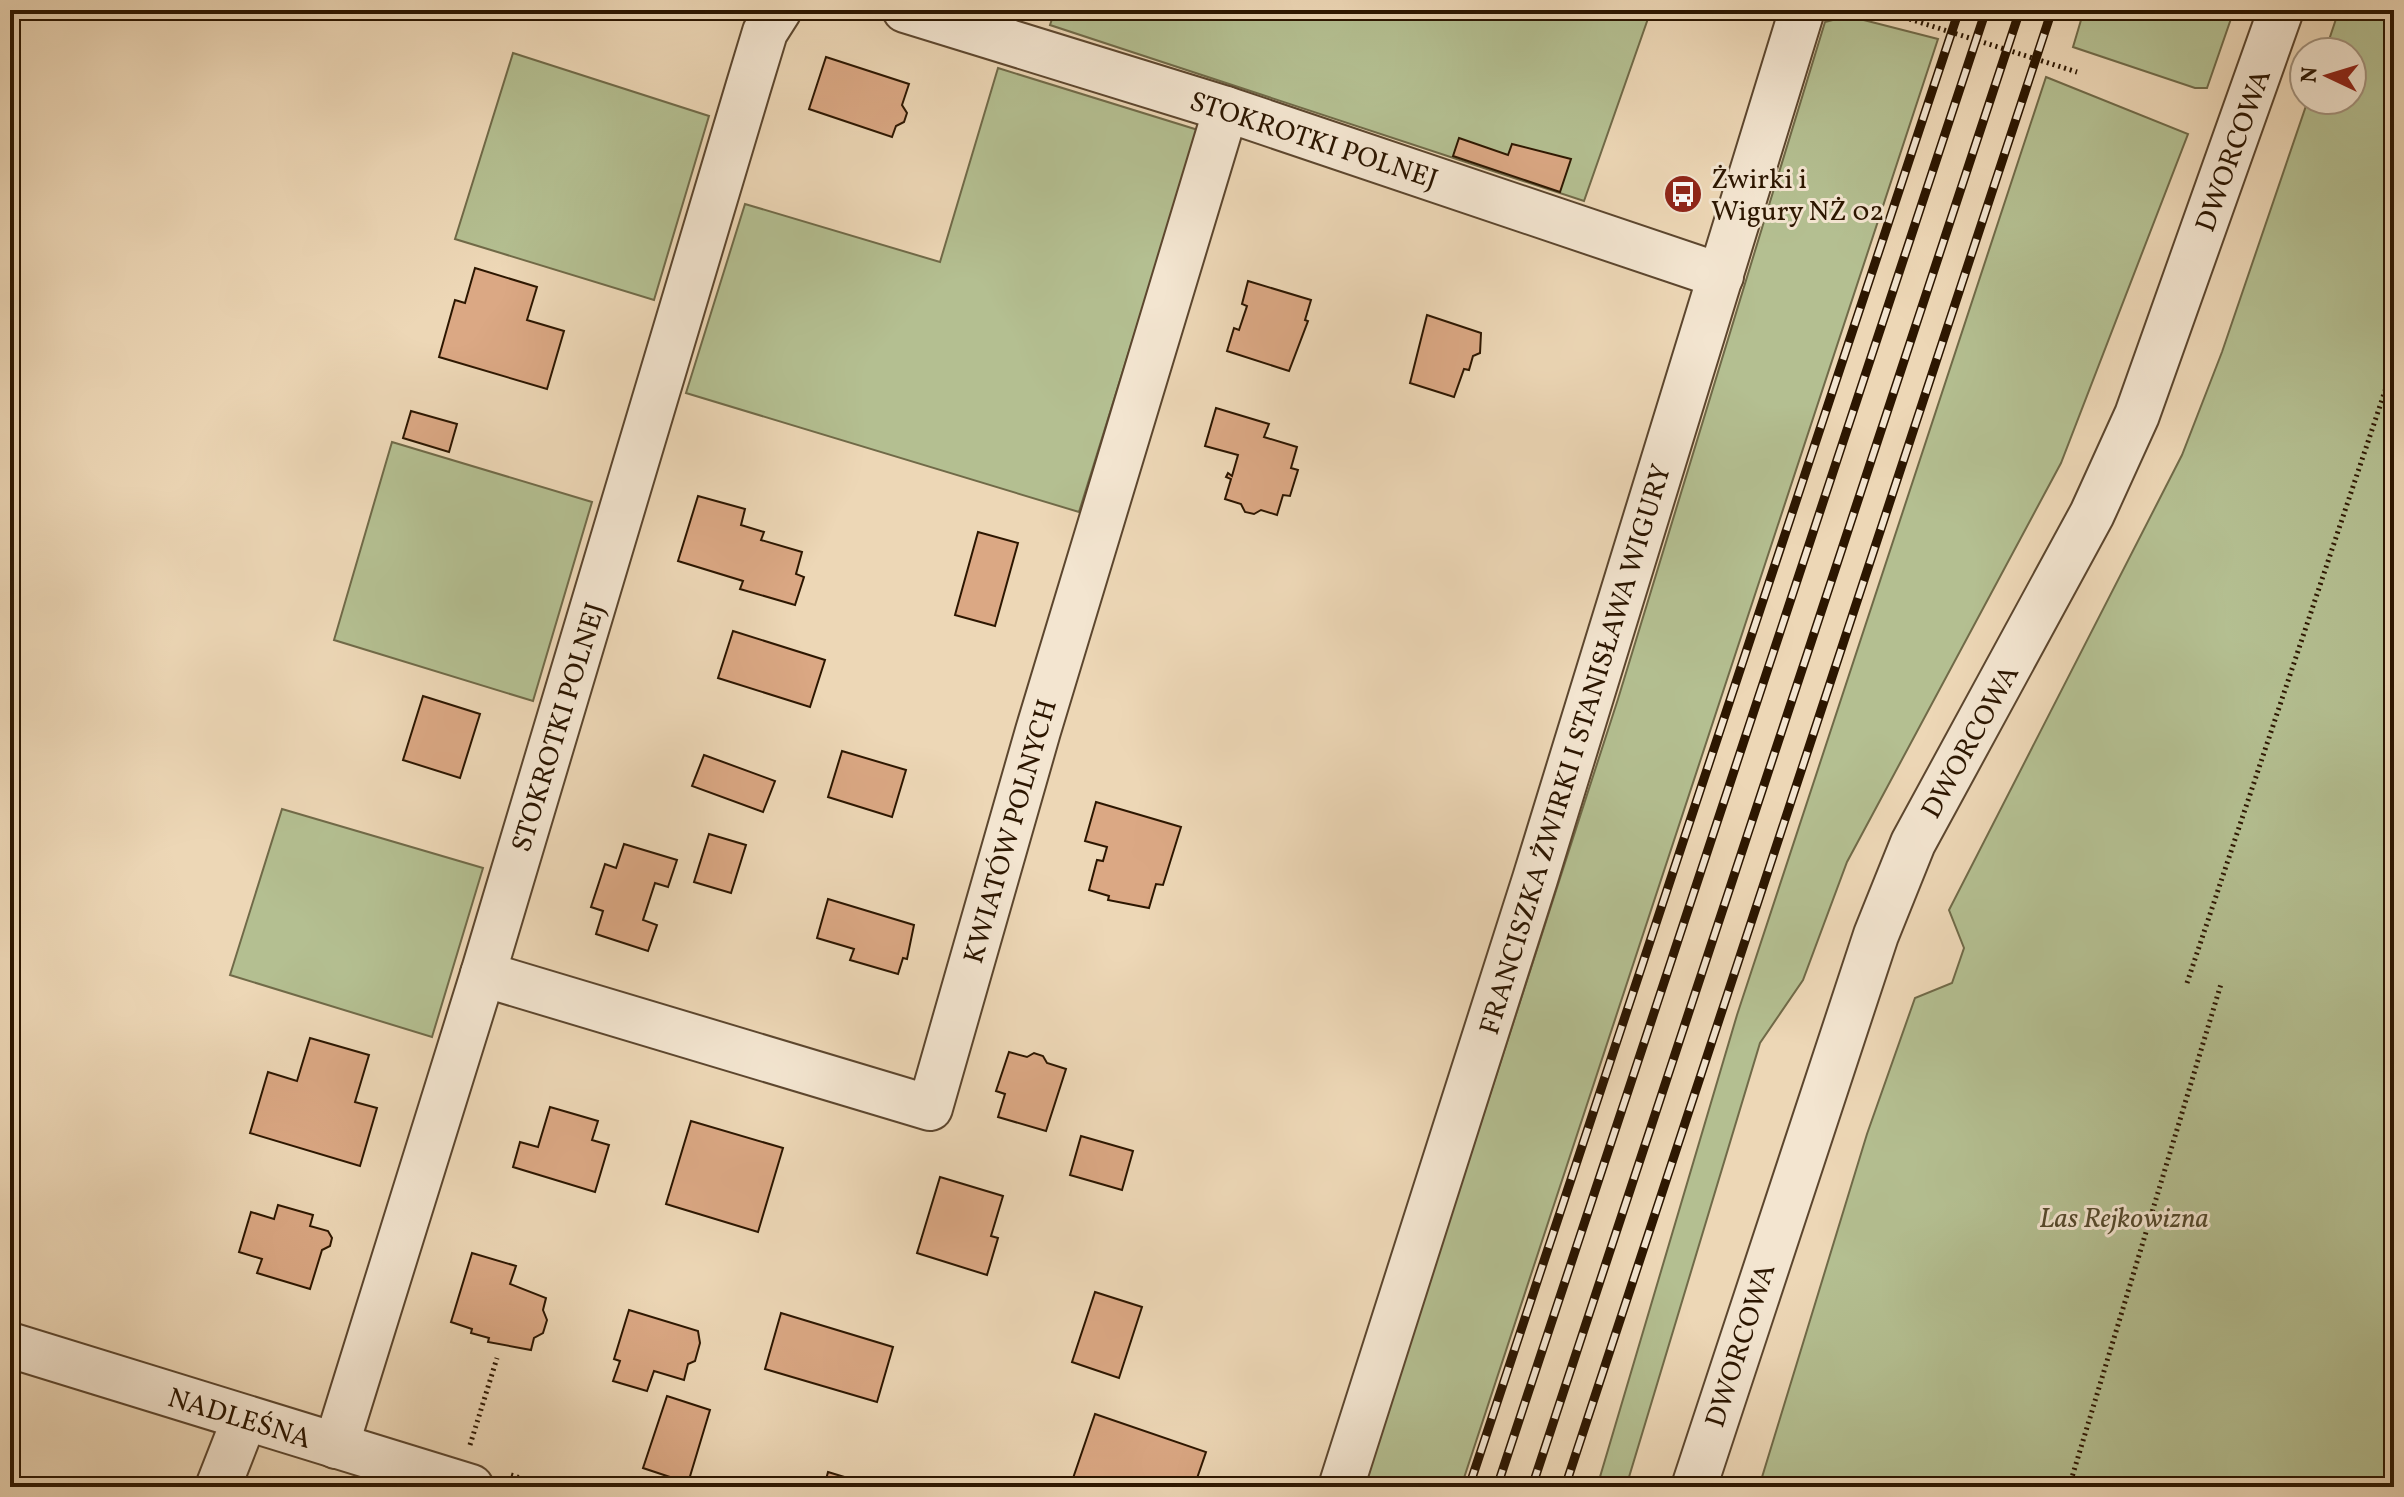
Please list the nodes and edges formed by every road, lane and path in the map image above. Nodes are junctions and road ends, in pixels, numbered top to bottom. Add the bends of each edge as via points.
1 (779, 10) edge
2 (905, 10) edge
3 (1802, 10) edge
4 (1881, 10) edge
5 (2281, 10) edge
6 (2077, 72) dead end
7 (1226, 109) junction
8 (1721, 276) junction
9 (2394, 364) edge
10 (483, 974) junction
11 (2187, 983) dead end
12 (2221, 984) dead end
13 (10, 1345) edge
14 (497, 1358) dead end
15 (245, 1418) junction
16 (336, 1446) junction
17 (469, 1470) edge
18 (218, 1487) edge
19 (1341, 1487) edge
20 (1694, 1487) edge
21 (2069, 1487) edge

1 - 10 street, STOKROTKI POLNEJ via 765,32
2 - 7 street, STOKROTKI POLNEJ
3 - 8 street, FRANCISZKA ŻWIRKI I STANISŁAWA WIGURY
4 - 6 path
5 - 20 street, DWORCOWA via 2137,415 2092,514 1913,843 1881,922
7 - 8 street, STOKROTKI POLNEJ
7 - 10 street, KWIATÓW POLNYCH via 930,1108
8 - 19 street, FRANCISZKA ŻWIRKI I STANISŁAWA WIGURY
9 - 11 path
10 - 16 street, STOKROTKI POLNEJ
12 - 21 path
13 - 15 street, NADLEŚNA
14 - 17 path
15 - 16 street, NADLEŚNA
15 - 18 street
16 - 17 street, NADLEŚNA

